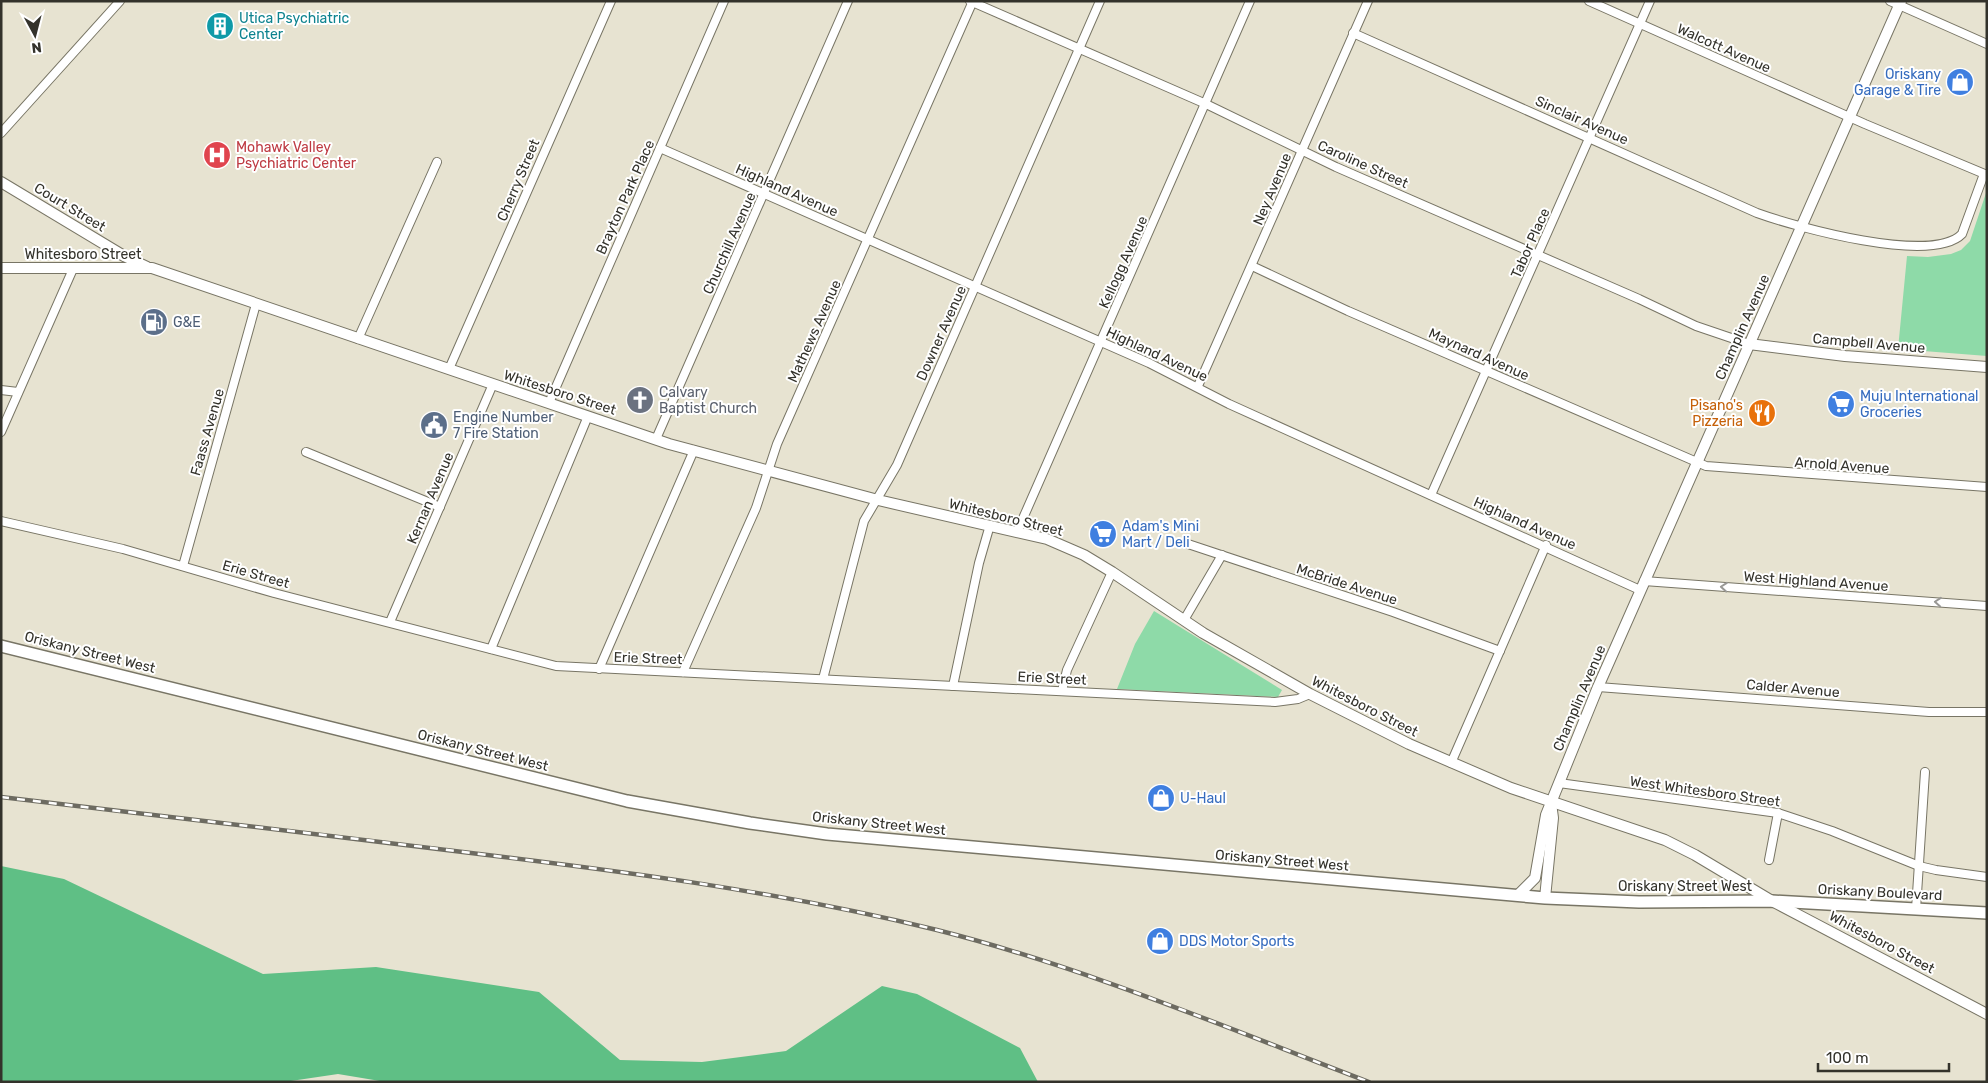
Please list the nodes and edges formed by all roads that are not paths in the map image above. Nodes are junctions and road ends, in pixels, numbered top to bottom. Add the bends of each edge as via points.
1 (120, 1) edge
2 (611, 1) edge
3 (724, 1) edge
4 (848, 1) edge
5 (1100, 1) edge
6 (1250, 1) edge
7 (1368, 1) edge
8 (1589, 1) edge
9 (1650, 1) edge
10 (972, 2) edge
11 (1897, 2) edge
12 (1640, 24) junction
13 (1353, 33) junction
14 (1987, 44) edge
15 (1079, 48) junction
16 (1206, 104) junction
17 (1849, 118) junction
18 (1, 133) edge
19 (1590, 137) junction
20 (660, 148) junction
21 (1302, 150) junction
22 (437, 162) dead end
23 (1985, 174) edge
24 (1, 182) edge
25 (764, 193) junction
26 (1801, 227) junction
27 (867, 239) junction
28 (1538, 256) junction
29 (1252, 266) junction
30 (1, 268) edge
31 (152, 268) junction
32 (73, 269) junction
33 (975, 286) junction
34 (256, 304) junction
35 (358, 339) junction
36 (1101, 341) junction
37 (1748, 344) junction
38 (1987, 367) edge
39 (449, 369) junction
40 (1487, 372) junction
41 (493, 384) junction
42 (1198, 386) junction
43 (1, 390) edge
44 (18, 392) junction
45 (549, 402) junction
46 (588, 416) junction
47 (1, 432) edge
48 (656, 439) junction
49 (694, 450) junction
50 (306, 452) dead end
51 (1697, 463) junction
52 (769, 471) junction
53 (1987, 488) edge
54 (1431, 495) junction
55 (878, 500) junction
56 (440, 507) junction
57 (1, 521) edge
58 (990, 525) junction
59 (1017, 532) junction
60 (1185, 543) dead end
61 (1546, 545) junction
62 (1222, 555) junction
63 (183, 566) junction
64 (1112, 572) junction
65 (1642, 585) junction
66 (1987, 606) edge
67 (1184, 620) junction
68 (390, 622) junction
69 (1, 646) edge
70 (491, 649) junction
71 (1500, 651) junction
72 (599, 669) junction
73 (683, 672) junction
74 (823, 679) junction
75 (953, 686) junction
76 (1598, 687) junction
77 (1062, 691) junction
78 (1310, 694) junction
79 (1987, 712) edge
80 (1451, 762) junction
81 (1924, 772) dead end
82 (1559, 783) junction
83 (1551, 802) junction
84 (1778, 813) junction
85 (1769, 860) dead end
86 (1919, 866) junction
87 (1987, 877) edge
88 (1518, 895) junction
89 (1545, 898) junction
90 (1772, 901) junction
91 (1916, 909) junction
92 (1987, 913) edge
93 (1987, 1014) edge

1 - 18 street
2 - 39 street, Cherry Street
3 - 20 street, Brayton Park Place
4 - 25 street, Churchill Avenue
5 - 15 street, Downer Avenue
6 - 16 street, Kellogg Avenue
7 - 13 street, Ney Avenue
8 - 12 street, Walcott Avenue
9 - 12 street, Tabor Place
10 - 15 street, Caroline Street
10 - 27 street, Mathews Avenue
11 - 14 street
11 - 17 street, Champlin Avenue
12 - 17 street, Walcott Avenue
12 - 19 street, Tabor Place
13 - 19 street, Sinclair Avenue
13 - 21 street, Ney Avenue
15 - 16 street, Caroline Street
15 - 33 street, Downer Avenue
16 - 21 street, Caroline Street
16 - 36 street, Kellogg Avenue
17 - 23 street, Walcott Avenue
17 - 26 street, Champlin Avenue
19 - 26 street, Sinclair Avenue via 1757,213
19 - 28 street, Tabor Place
20 - 25 street, Highland Avenue
20 - 45 street, Brayton Park Place
21 - 28 street, Caroline Street
21 - 29 street, Ney Avenue
22 - 35 street
23 - 26 street, Sinclair Avenue via 1962,234 1944,244 1888,244
24 - 31 street, Court Street via 124,256
25 - 27 street, Highland Avenue
25 - 48 street, Churchill Avenue
26 - 37 street, Champlin Avenue
27 - 33 street, Highland Avenue
27 - 52 street, Mathews Avenue via 777,444
28 - 37 street, Caroline Street via 1696,326
28 - 40 street, Tabor Place
29 - 40 street, Maynard Avenue
29 - 42 street, Ney Avenue
30 - 32 street, Whitesboro Street
31 - 32 street, Whitesboro Street
31 - 34 street, Whitesboro Street
32 - 44 street
33 - 36 street, Highland Avenue
33 - 55 street, Downer Avenue via 897,466
34 - 35 street, Whitesboro Street
34 - 63 street, Faass Avenue
35 - 39 street, Whitesboro Street
36 - 42 street, Highland Avenue
36 - 59 street, Kellogg Avenue
37 - 38 street, Campbell Avenue via 1836,355
37 - 51 street, Champlin Avenue
39 - 41 street, Whitesboro Street
40 - 51 street, Maynard Avenue
40 - 54 street, Tabor Place
41 - 45 street, Whitesboro Street
41 - 56 street, Kernan Avenue
42 - 54 street, Highland Avenue via 1229,404
43 - 44 street
44 - 47 street
45 - 46 street, Whitesboro Street
46 - 48 street, Whitesboro Street
46 - 70 street
48 - 49 street, Whitesboro Street
49 - 52 street, Whitesboro Street
49 - 72 street
50 - 56 street
51 - 53 street, Arnold Avenue via 1720,468
51 - 65 street, Champlin Avenue
52 - 55 street, Whitesboro Street
52 - 73 street, Mathews Avenue via 756,508
54 - 61 street, Highland Avenue
55 - 58 street, Whitesboro Street
55 - 74 street, Downer Avenue via 864,521
56 - 68 street, Kernan Avenue
57 - 63 street, Erie Street
58 - 59 street, Whitesboro Street
58 - 75 street
59 - 64 street, Whitesboro Street via 1063,545
60 - 62 street, McBride Avenue
61 - 65 street, Highland Avenue
61 - 71 street
62 - 67 street
62 - 71 street, McBride Avenue
63 - 68 street, Erie Street
64 - 67 street, Whitesboro Street
64 - 77 street via 1067,670
66 -> 65 street, West Highland Avenue
65 - 76 street, Champlin Avenue
67 - 78 street, Whitesboro Street
68 - 70 street, Erie Street
69 - 88 main road, Oriskany Street West via 627,801 750,824 846,836
70 - 72 street, Erie Street via 556,666
71 - 80 street
72 - 73 street, Erie Street
73 - 74 street, Erie Street
74 - 75 street, Erie Street
75 - 77 street, Erie Street
76 - 79 street, Calder Avenue via 1929,712
76 - 82 street, Champlin Avenue
77 - 78 street, Erie Street via 1275,702
78 - 80 street, Whitesboro Street
80 - 83 street, Whitesboro Street
81 - 86 street
82 - 83 street, Champlin Avenue
82 - 84 street, West Whitesboro Street
83 - 88 street, Champlin Avenue via 1536,878
83 - 89 street, Champlin Avenue via 1553,818
83 - 90 street, Whitesboro Street via 1665,840
84 - 85 street
84 - 86 street, West Whitesboro Street
86 - 87 street, West Whitesboro Street
86 - 91 street
88 - 89 main road, Oriskany Street West
89 - 90 main road, Oriskany Street West via 1639,902
90 - 91 main road, Oriskany Boulevard
90 - 93 street, Whitesboro Street
91 - 92 main road, Oriskany Boulevard

